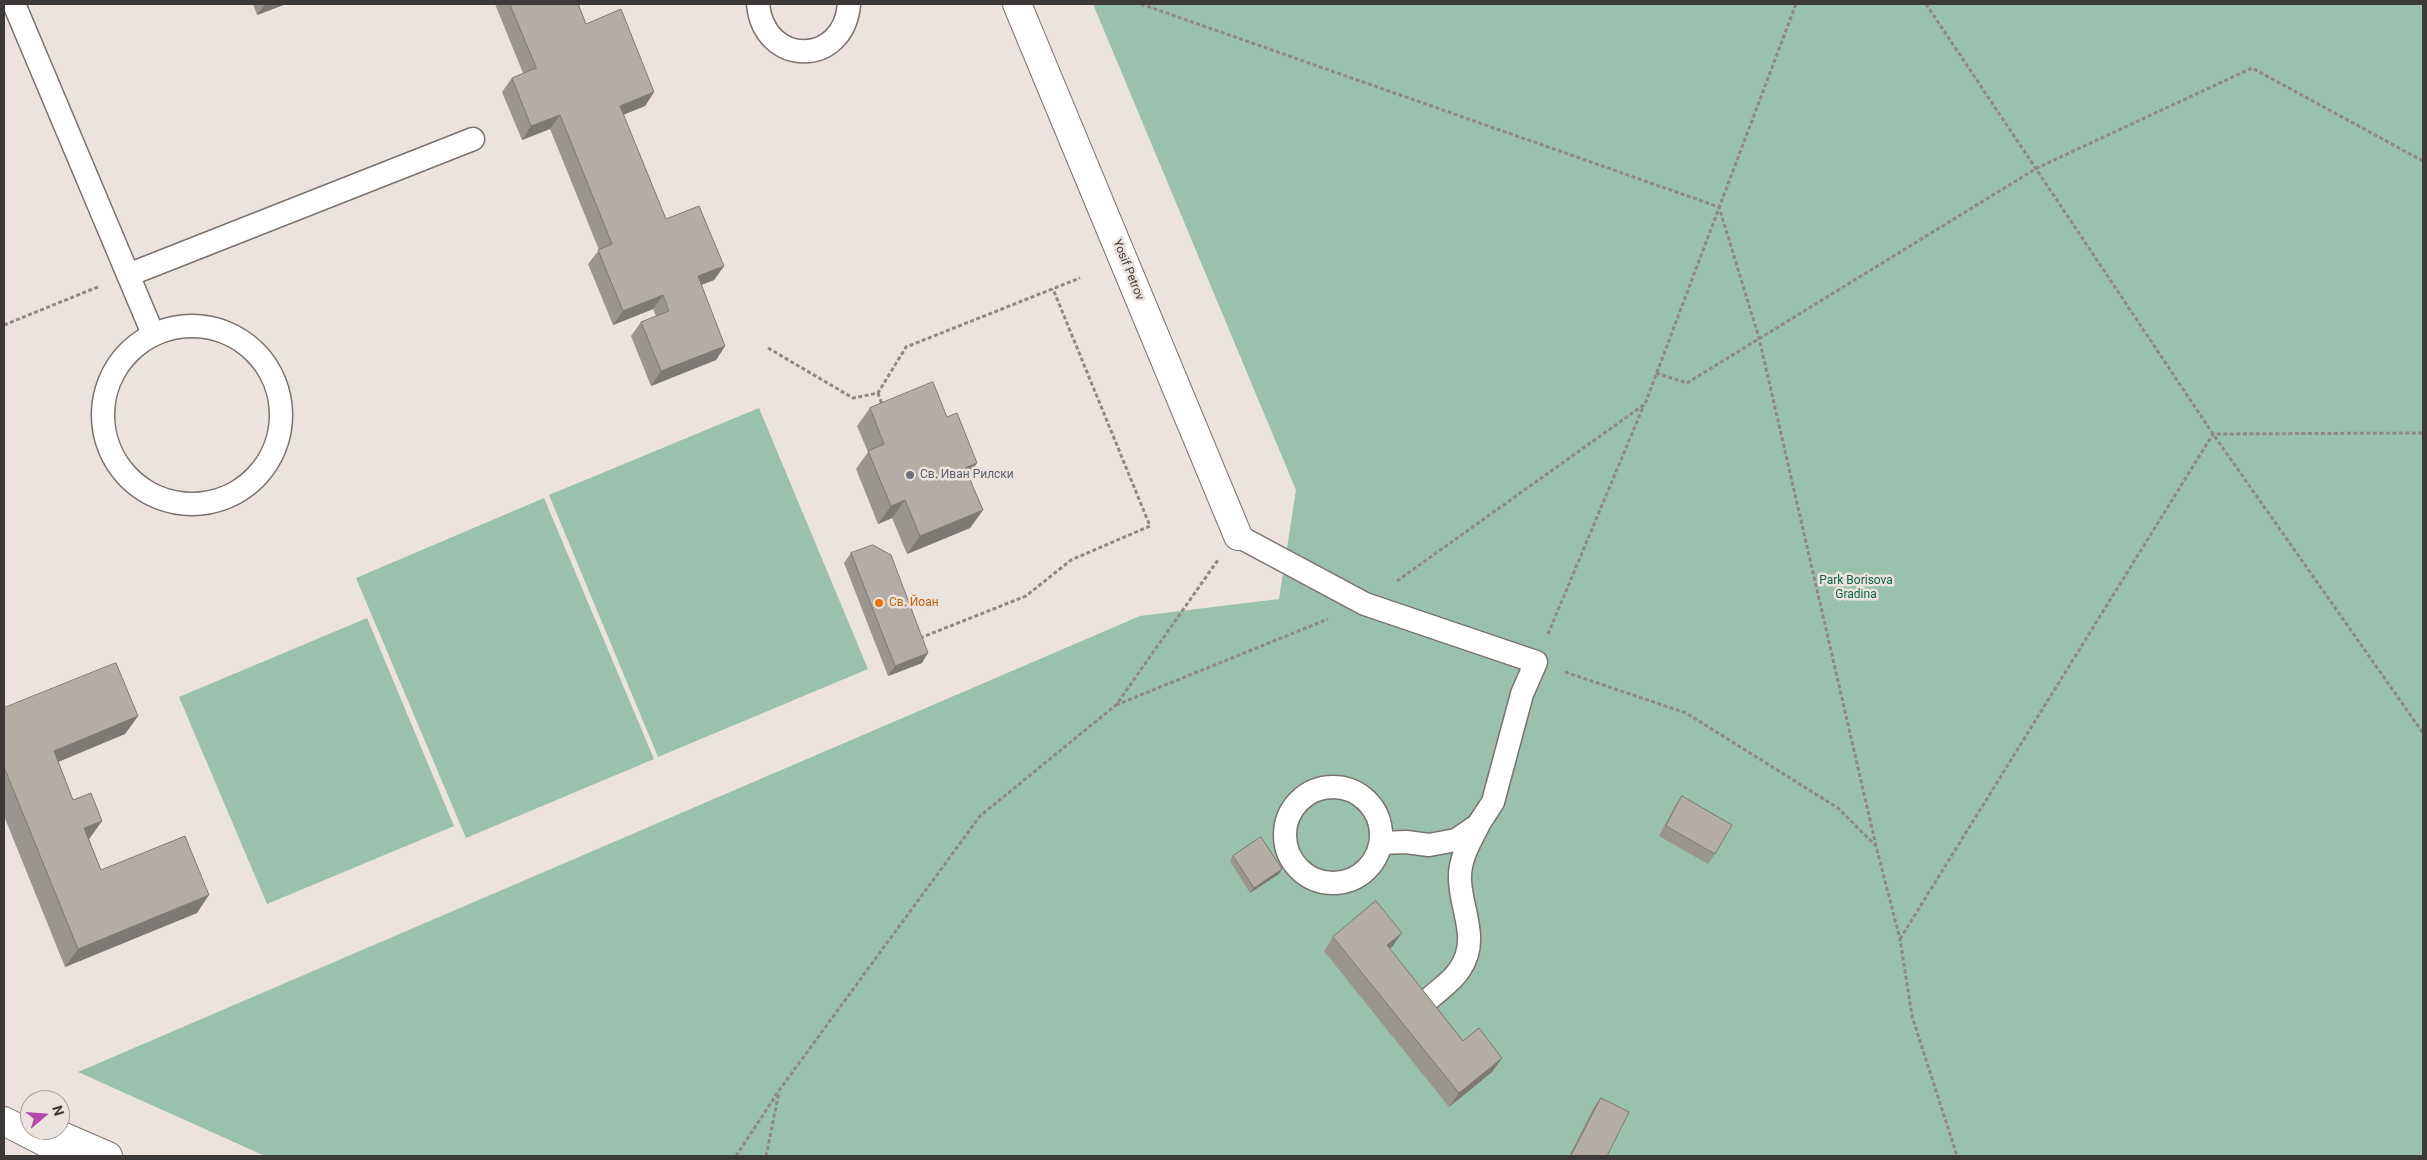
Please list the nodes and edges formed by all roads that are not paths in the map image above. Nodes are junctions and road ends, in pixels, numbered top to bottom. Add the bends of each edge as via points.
1 (14, 4) edge
2 (758, 4) edge
3 (849, 4) edge
4 (1018, 4) edge
5 (473, 139) dead end
6 (128, 275) junction
7 (153, 334) junction
8 (1238, 536) joint
9 (1478, 825) junction
10 (1381, 843) junction
11 (1427, 1001) edge
12 (4, 1110) edge
13 (20, 1117) edge
14 (4, 1121) edge
15 (70, 1140) edge
16 (72, 1156) edge
17 (108, 1156) edge

1 - 6 lane
2 - 3 lane via 760,20 777,43 805,51 820,48 837,36 848,17
4 - 8 street, Yosif Petrov
5 - 6 lane
6 - 7 lane
7 - 7 lane via 136,344 117,366 105,393 103,423 110,452 127,476 151,494 179,504 209,503 236,493 260,474 275,449 282,420 279,391 267,364 246,343 220,329 191,324
8 - 9 lane via 1365,604 1536,662 1522,694 1492,802
9 - 10 lane via 1456,840 1429,845
9 - 11 lane via 1464,850 1460,880 1470,928 1468,952 1460,970
10 - 10 lane via 1379,820 1371,805 1359,794 1344,788 1327,787 1304,797 1289,816 1285,831 1292,861 1309,877 1331,884 1360,876 1372,866
12 - 13 street
14 - 16 street
15 - 17 street

